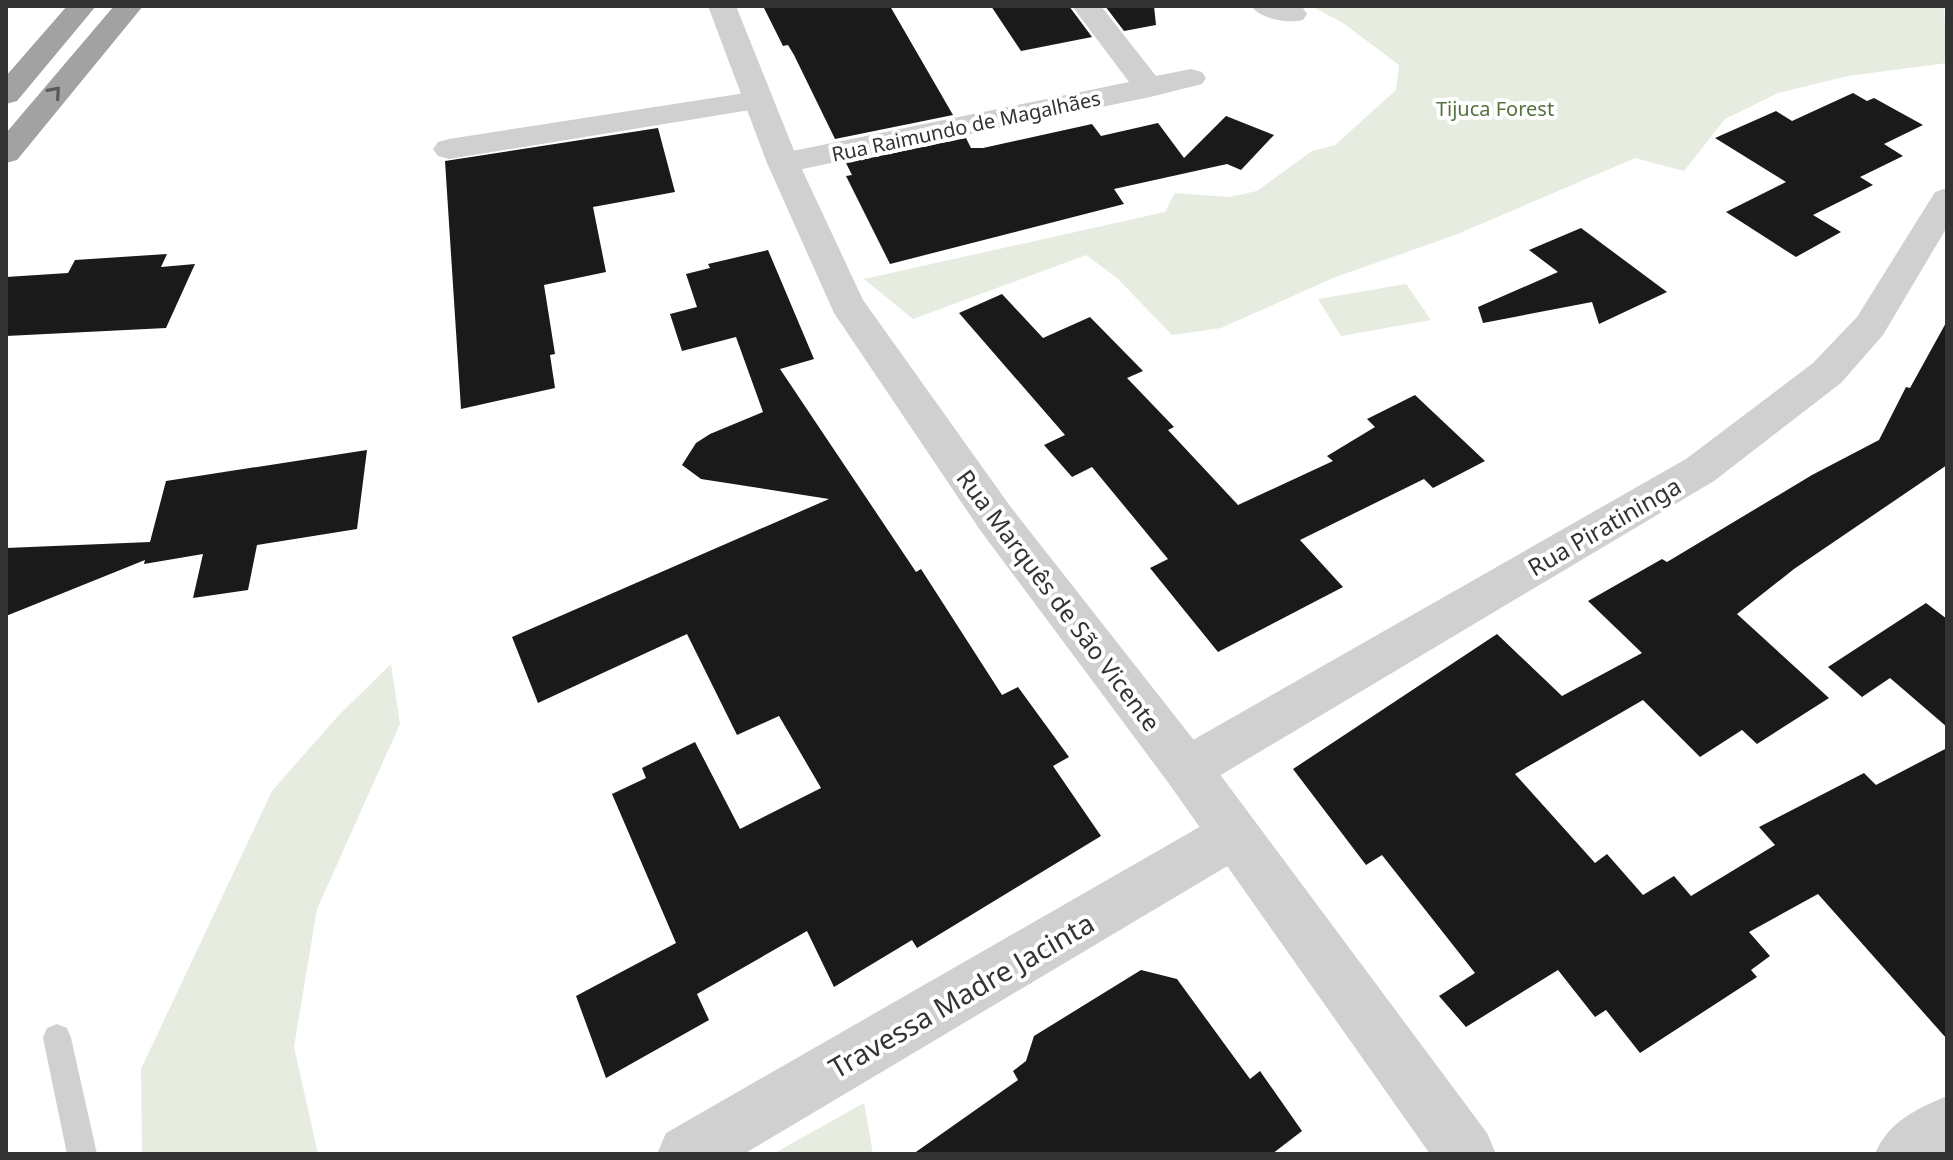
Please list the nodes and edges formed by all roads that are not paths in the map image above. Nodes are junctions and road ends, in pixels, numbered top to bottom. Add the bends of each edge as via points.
1 (82, 6) edge
2 (129, 6) edge
3 (722, 6) edge
4 (1086, 6) edge
5 (1265, 6) edge
6 (1293, 14) dead end
7 (1191, 78) dead end
8 (1150, 88) junction
9 (6, 95) edge
10 (758, 100) junction
11 (449, 149) dead end
12 (6, 153) edge
13 (783, 163) junction
14 (1947, 199) edge
15 (1187, 769) junction
16 (1233, 835) junction
17 (57, 1038) dead end
18 (1947, 1126) edge
19 (82, 1154) edge
20 (687, 1154) edge
21 (1466, 1154) edge
22 (1905, 1154) edge

1 - 9 highway
12 -> 2 highway
3 - 10 street, Rua Marquês de São Vicente
4 - 8 street
5 - 6 street
7 - 8 street, Rua Raimundo de Magalhães
8 - 13 street, Rua Raimundo de Magalhães
10 - 11 street
10 - 13 street, Rua Marquês de São Vicente
13 - 15 street, Rua Marquês de São Vicente via 847,304 995,518
14 - 15 street, Rua Piratininga via 1870,326 1827,373 1700,470
15 - 16 street, Rua Marquês de São Vicente
16 - 20 street, Travessa Madre Jacinta
16 - 21 street, Rua Marquês de São Vicente
17 - 19 lane
18 - 22 street

